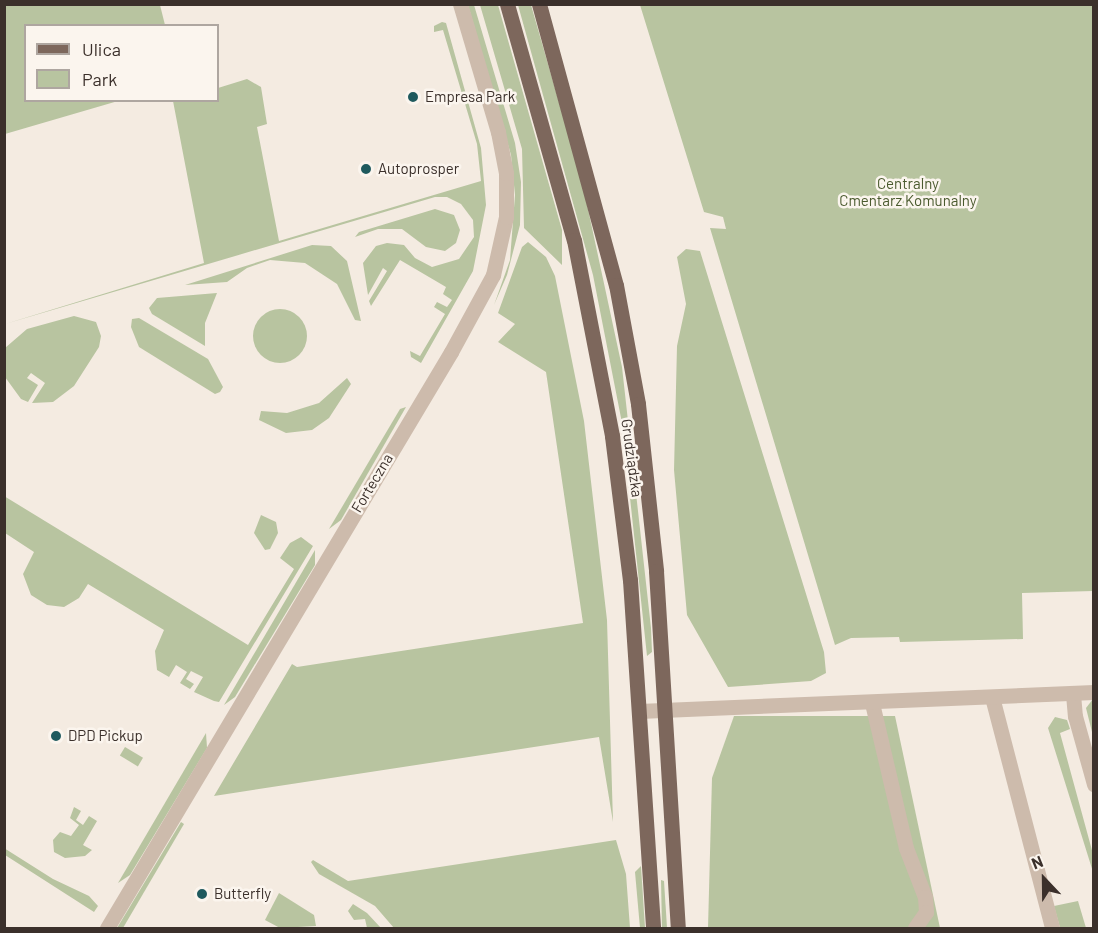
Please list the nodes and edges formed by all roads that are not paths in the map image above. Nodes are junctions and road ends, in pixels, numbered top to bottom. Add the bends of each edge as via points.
1 (460, 4) edge
2 (507, 4) edge
3 (539, 4) edge
4 (1094, 692) edge
5 (1073, 694) junction
6 (992, 697) junction
7 (872, 703) junction
8 (665, 710) junction
9 (639, 711) junction
10 (1094, 784) edge
11 (107, 928) edge
12 (653, 928) edge
13 (678, 928) edge
14 (915, 928) edge
15 (1052, 928) edge

1 - 11 street, Forteczna via 498,132 506,173 506,217 492,274 451,352
2 - 9 main road, Grudziądzka via 559,181 593,325 630,580
3 - 8 main road, Grudziądzka via 616,285 638,404 656,571
4 - 5 street
5 - 6 street
5 - 10 street via 1075,716
6 - 7 street
6 - 15 street
7 - 8 street via 842,701
7 - 14 street via 906,848 925,897 926,912
8 - 9 street
8 - 13 main road, Grudziądzka
9 - 12 main road, Grudziądzka

